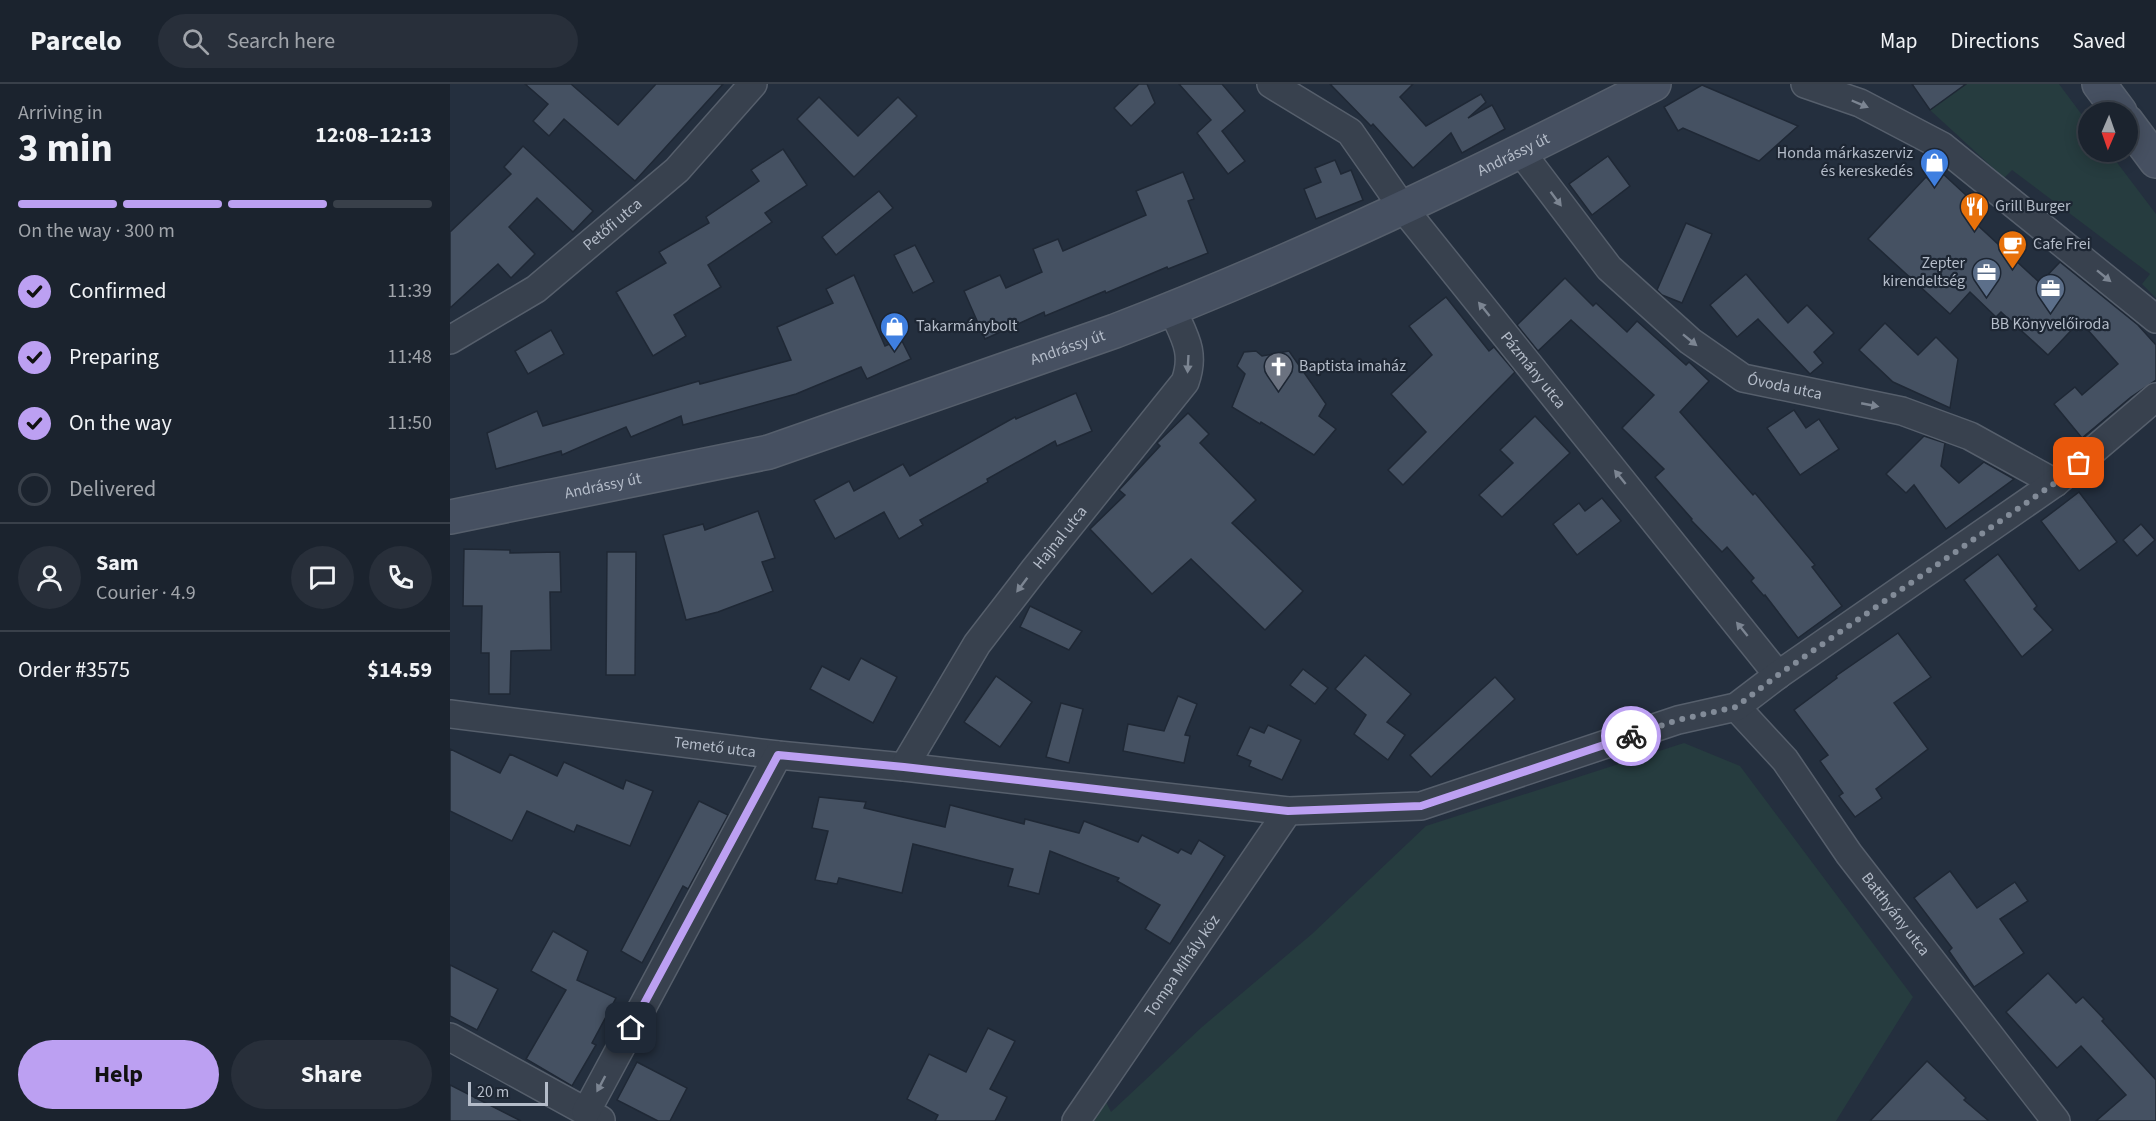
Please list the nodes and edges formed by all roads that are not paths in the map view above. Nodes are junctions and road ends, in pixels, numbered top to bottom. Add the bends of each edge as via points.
1 (753, 84) edge
2 (1271, 84) edge
3 (1654, 84) edge
4 (1805, 84) edge
5 (2099, 84) edge
6 (2112, 102) edge
7 (2138, 137) edge
8 (1521, 152) junction
9 (2156, 161) edge
10 (1403, 208) junction
11 (1172, 309) junction
12 (2156, 319) edge
13 (450, 340) edge
14 (2156, 398) edge
15 (2055, 483) junction
16 (450, 517) edge
17 (1778, 675) junction
18 (1736, 707) junction
19 (450, 714) edge
20 (778, 755) junction
21 (904, 767) junction
22 (1288, 811) junction
23 (450, 1037) edge
24 (594, 1117) edge
25 (1076, 1121) edge
26 (2056, 1121) edge

1 - 13 street, Petőfi utca via 677,170 536,289
2 - 10 street, Pázmány utca via 1350,132
3 - 8 main road, Andrássy út
4 -> 12 street via 1860,103 1942,146
5 - 6 main road
7 - 9 main road
8 - 10 main road, Andrássy út
8 -> 15 street, Óvoda utca via 1609,268 1690,341 1743,378 1902,411 1970,436
10 - 11 main road, Andrássy út
17 -> 10 street, Pázmány utca
11 - 16 main road, Andrássy út via 769,452
11 -> 21 street, Hajnal utca via 1188,345 1191,366 1185,382 977,644
14 - 15 street, Temető utca
15 - 17 street, Temető utca
17 - 18 street, Temető utca
18 - 22 street, Temető utca via 1678,720 1421,806
18 - 26 street, Batthyány utca via 1785,760 1849,854
19 - 20 street, Temető utca
20 - 21 street, Temető utca
20 -> 24 street
21 - 22 street, Temető utca
22 - 25 street, Tompa Mihály köz
23 - 24 street

